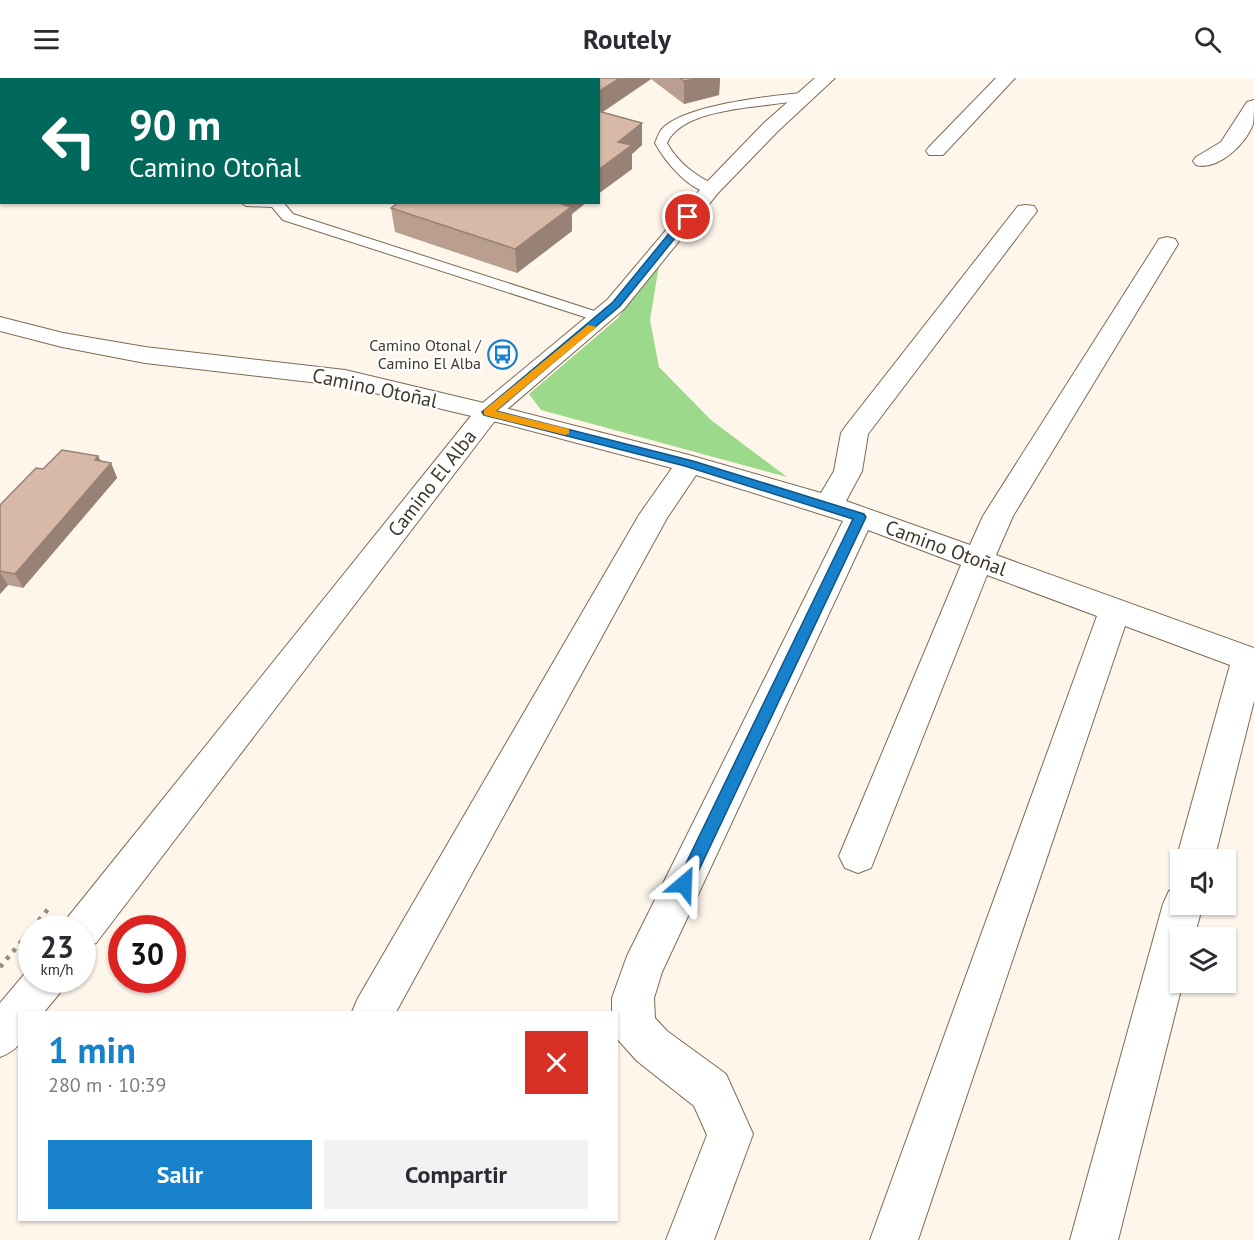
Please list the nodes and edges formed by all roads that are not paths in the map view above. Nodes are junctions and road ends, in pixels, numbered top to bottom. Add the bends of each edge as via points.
1 (826, 78) edge
2 (1006, 78) edge
3 (802, 97) junction
4 (1254, 106) edge
5 (936, 151) dead end
6 (1203, 161) dead end
7 (711, 189) junction
8 (277, 204) edge
9 (1026, 211) dead end
10 (1167, 244) dead end
11 (602, 318) junction
12 (0, 324) edge
13 (488, 412) junction
14 (688, 464) junction
15 (844, 511) junction
16 (978, 560) junction
17 (1115, 610) junction
18 (1251, 660) edge
19 (1198, 849) edge
20 (858, 856) dead end
21 (94, 915) edge
22 (1180, 915) edge
23 (34, 993) edge
24 (20, 1011) edge
25 (374, 1011) edge
26 (18, 1013) edge
27 (0, 1036) edge
28 (690, 1240) edge
29 (894, 1240) edge
30 (1094, 1240) edge

1 - 3 street, Camino El Alba
2 - 5 street
3 - 7 street, Camino El Alba
3 - 7 lane via 683,119 664,135 661,143 670,161
4 - 6 street via 1234,142 1219,156
7 - 11 street, Camino El Alba
8 - 11 lane via 288,217
9 - 15 street via 855,433
10 - 16 street via 998,516
11 - 13 street, Camino El Alba
12 - 13 street, Camino Otoñal via 145,355 345,378
13 - 14 street, Camino Otoñal
13 - 21 street, Camino El Alba
14 - 15 street, Camino Otoñal
14 - 25 street via 654,515
15 - 16 street, Camino Otoñal
15 - 28 street via 633,998 634,1026 652,1046 710,1090 730,1134
16 - 17 street, Camino Otoñal
16 - 20 street
17 - 18 street, Camino Otoñal
17 - 29 street
18 - 19 street
22 - 30 street
23 - 24 street
26 - 27 street

